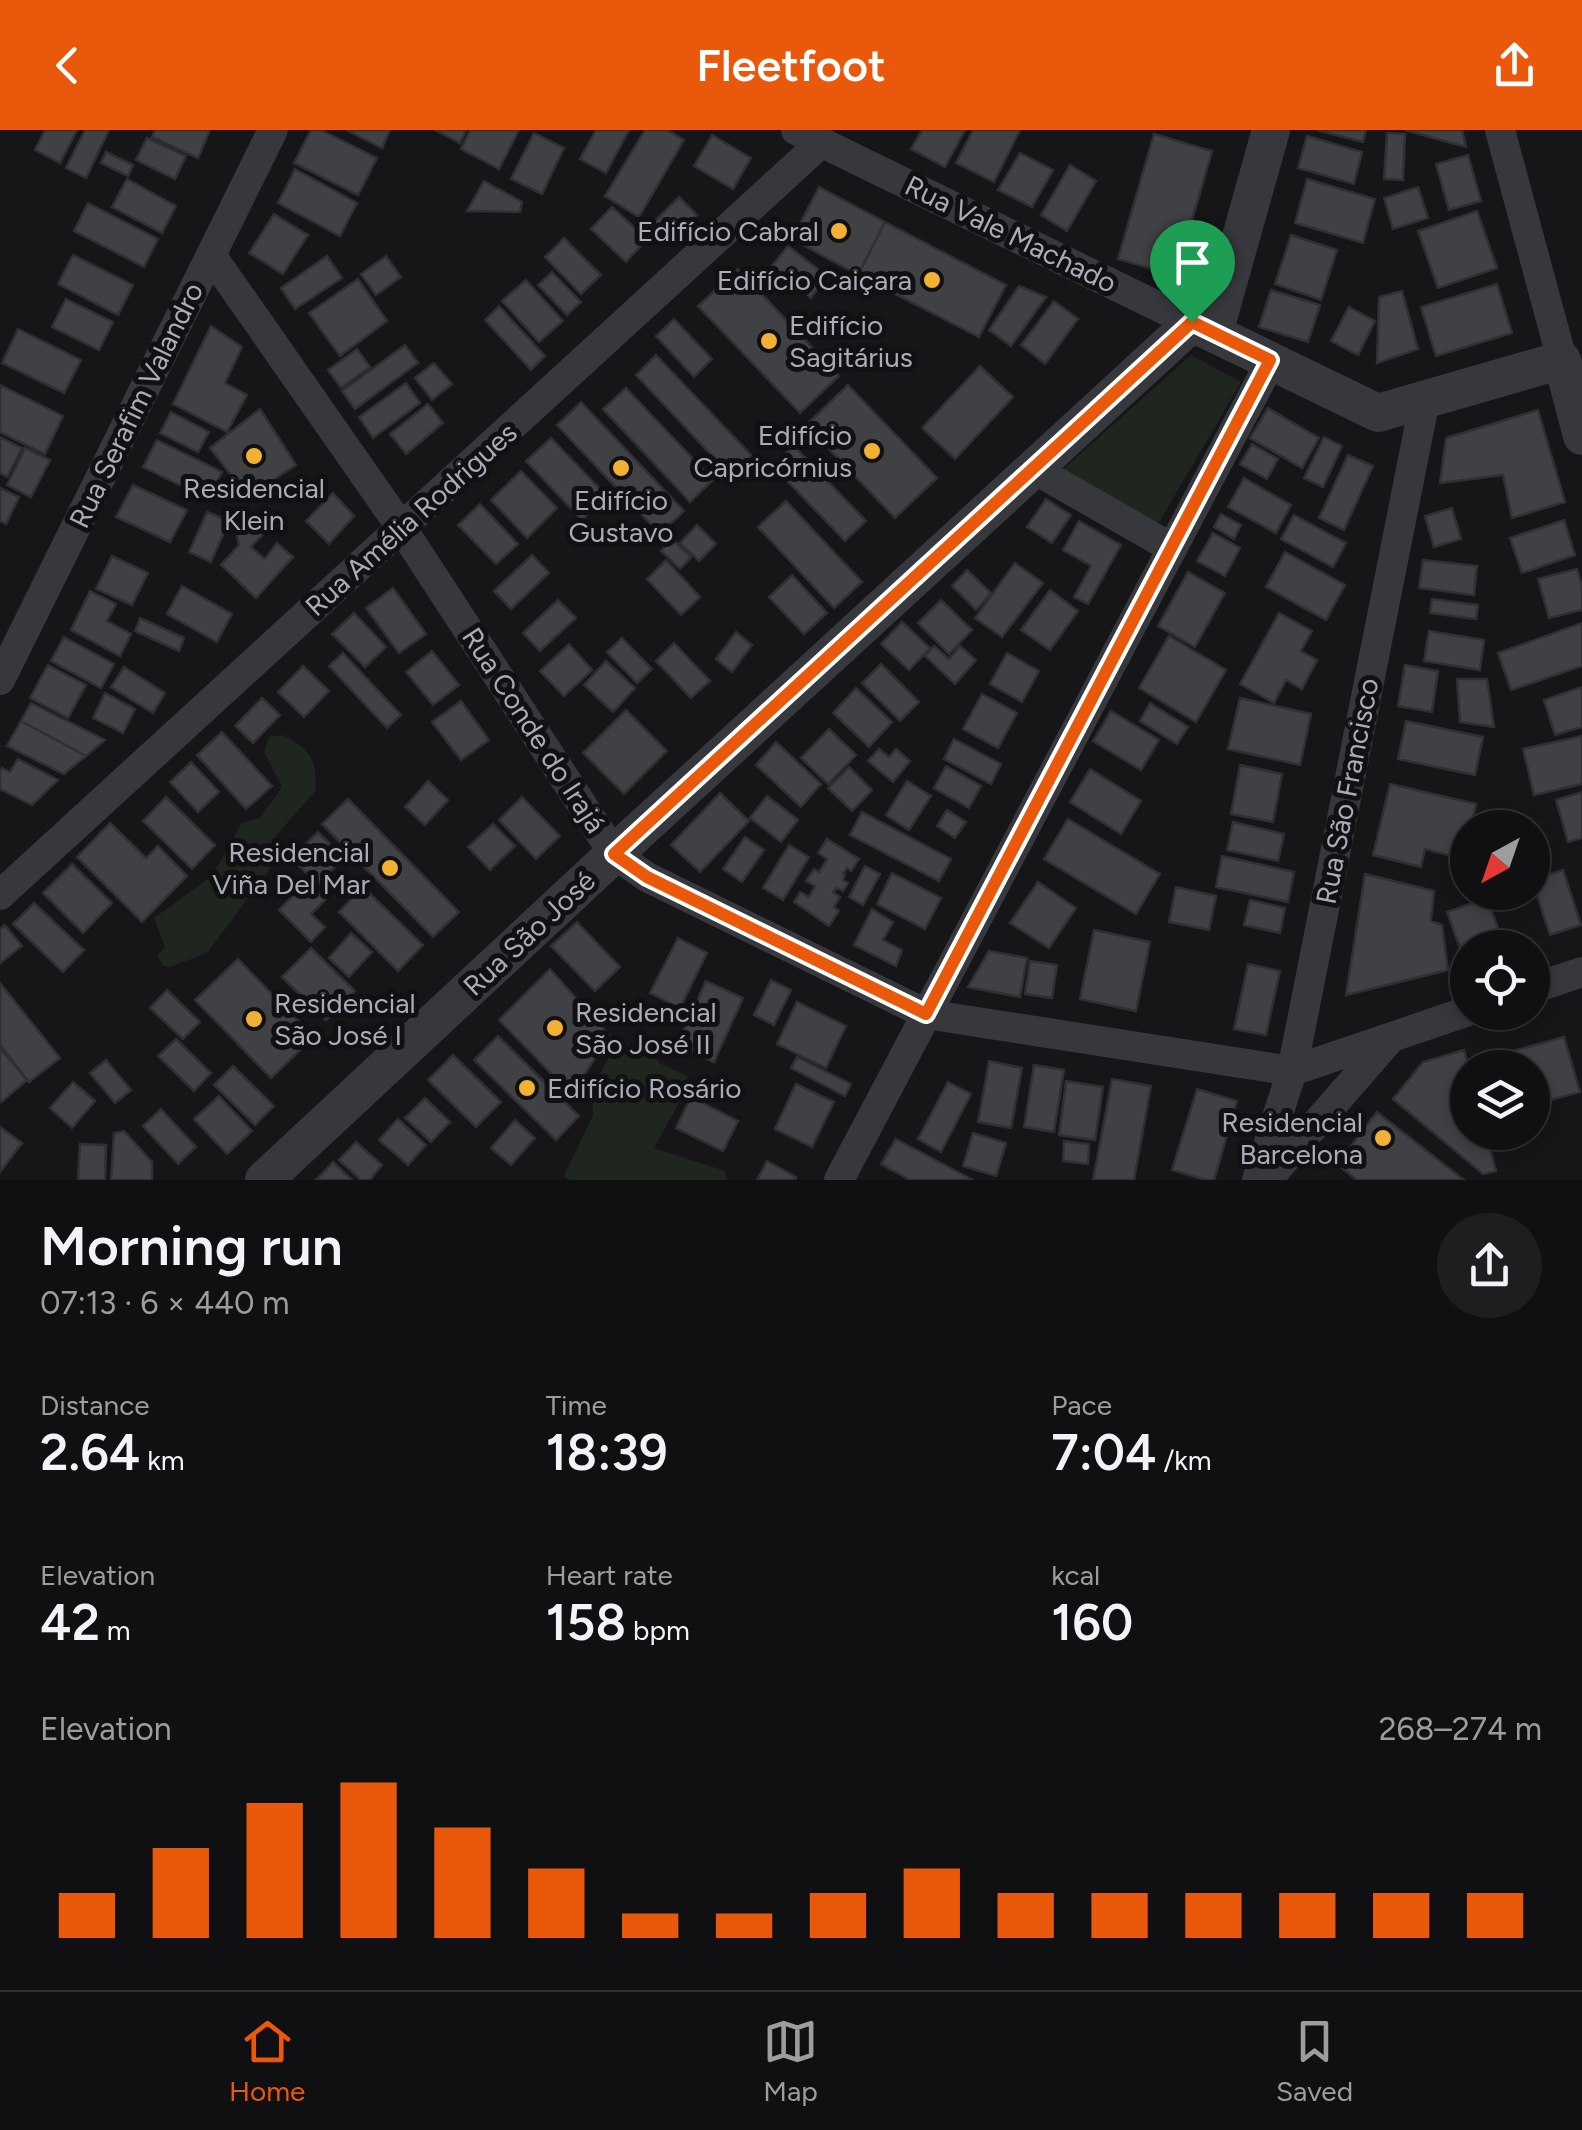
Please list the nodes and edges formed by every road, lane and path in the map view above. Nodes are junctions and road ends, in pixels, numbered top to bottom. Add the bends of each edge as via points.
1 (273, 130) edge
2 (1271, 130) edge
3 (1500, 130) edge
4 (809, 136) edge
5 (211, 255) junction
6 (1203, 328) junction
7 (1270, 360) junction
8 (1562, 360) junction
9 (1425, 399) junction
10 (1582, 436) edge
11 (1034, 468) junction
12 (402, 528) junction
13 (1172, 548) junction
14 (0, 680) edge
15 (614, 854) junction
16 (2, 889) edge
17 (1582, 972) edge
18 (1550, 982) edge
19 (926, 1014) junction
20 (1450, 1017) edge
21 (1391, 1037) junction
22 (1292, 1071) junction
23 (264, 1180) edge
24 (839, 1180) edge
25 (1256, 1180) edge
26 (1267, 1180) edge

1 - 5 street, Rua Serafim Valandro
2 - 6 street
3 - 8 street
4 - 6 street, Rua Vale Machado
4 - 12 street, Rua Amélia Rodrigues
5 - 12 street, Rua Conde do Irajá
5 - 14 street, Rua Serafim Valandro
6 - 7 street, Rua Vale Machado
6 - 11 street, Rua São José
7 - 9 street, Rua Vale Machado via 1378,412
7 - 13 street
8 - 9 street, Rua Vale Machado
8 - 10 street
9 - 22 street, Rua São Francisco
11 - 13 street
11 - 15 street, Rua São José
12 - 15 street, Rua Conde do Irajá
12 - 16 street, Rua Amélia Rodrigues
13 - 19 street
15 - 19 street, Rua Conde do Irajá via 647,877
15 - 23 street, Rua São José
17 - 18 street
19 - 22 street, Rua Conde do Irajá
19 - 24 street
20 - 21 street, Rua Conde do Irajá
21 - 22 street, Rua Conde do Irajá
21 - 26 street
22 - 25 street, Rua São Francisco

